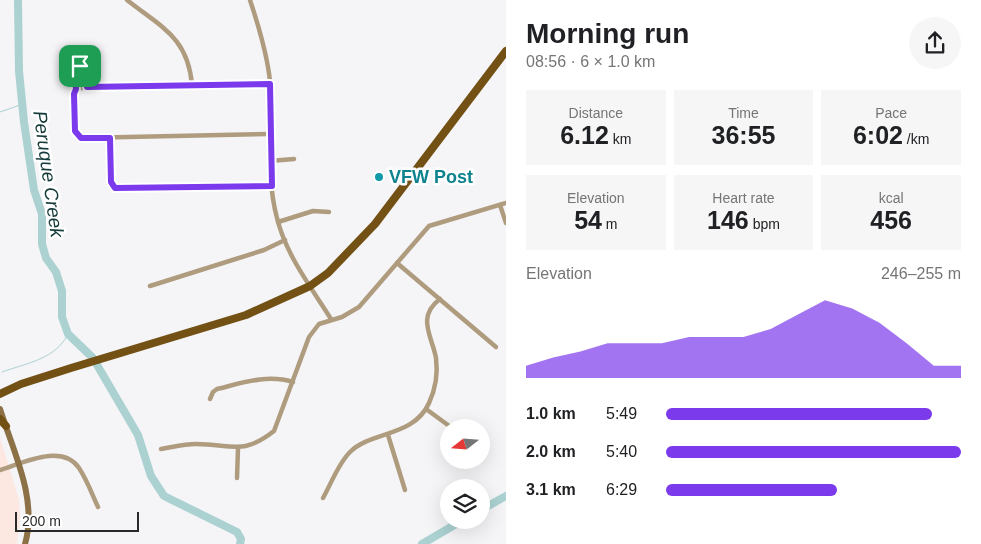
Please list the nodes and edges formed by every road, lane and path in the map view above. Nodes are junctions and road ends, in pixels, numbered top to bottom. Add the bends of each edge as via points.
1 (127, 0) edge
2 (250, 0) edge
3 (506, 43) edge
4 (506, 51) edge
5 (270, 84) junction
6 (192, 85) junction
7 (87, 87) junction
8 (76, 89) junction
9 (451, 122) junction
10 (270, 134) junction
11 (110, 138) junction
12 (294, 159) dead end
13 (270, 161) junction
14 (272, 186) junction
15 (503, 204) edge
16 (329, 212) dead end
17 (278, 222) junction
18 (506, 222) edge
19 (285, 240) junction
20 (397, 263) junction
21 (150, 286) dead end
22 (310, 286) junction
23 (440, 299) junction
24 (331, 319) junction
25 (496, 348) dead end
26 (293, 382) junction
27 (0, 394) edge
28 (210, 399) dead end
29 (0, 408) edge
30 (426, 409) junction
31 (0, 419) edge
32 (440, 419) edge
33 (6, 426) junction
34 (388, 435) junction
35 (238, 448) junction
36 (161, 449) dead end
37 (18, 465) junction
38 (0, 470) edge
39 (237, 478) dead end
40 (405, 490) dead end
41 (323, 498) dead end
42 (98, 507) dead end
43 (25, 544) edge

1 - 6 street via 179,41 191,69
2 - 5 street via 267,55
3 - 9 main road via 451,116
4 - 9 main road
5 - 6 street
5 - 10 street
6 - 7 street
7 - 8 street
7 - 8 street via 83,69 76,67 73,73
8 - 11 street via 76,135 81,138
9 - 22 main road via 376,224 328,273
10 - 11 street
10 - 13 street
11 - 14 street via 111,182 118,189
12 - 13 street
13 - 14 street
14 - 17 street
15 - 18 street
15 - 20 street via 429,226
16 - 17 street via 313,211
17 - 19 street
19 - 21 street via 264,250
19 - 22 street
20 - 23 street
20 - 24 street via 359,307
22 - 24 street
22 - 27 main road via 246,315 71,368
23 - 25 street
23 - 30 street via 427,315 426,328 437,374
24 - 26 street via 319,324 309,337
26 - 28 street via 278,378 261,379 217,389
26 - 35 street via 274,431 252,445
29 - 33 main road
30 - 32 street
30 - 34 street via 413,421
31 - 33 main road
33 - 37 main road
34 - 40 street
34 - 41 street via 351,451
35 - 36 street via 193,444
35 - 39 street
37 - 38 street
37 - 42 street via 54,455 68,458 81,471
37 - 43 main road via 28,498

